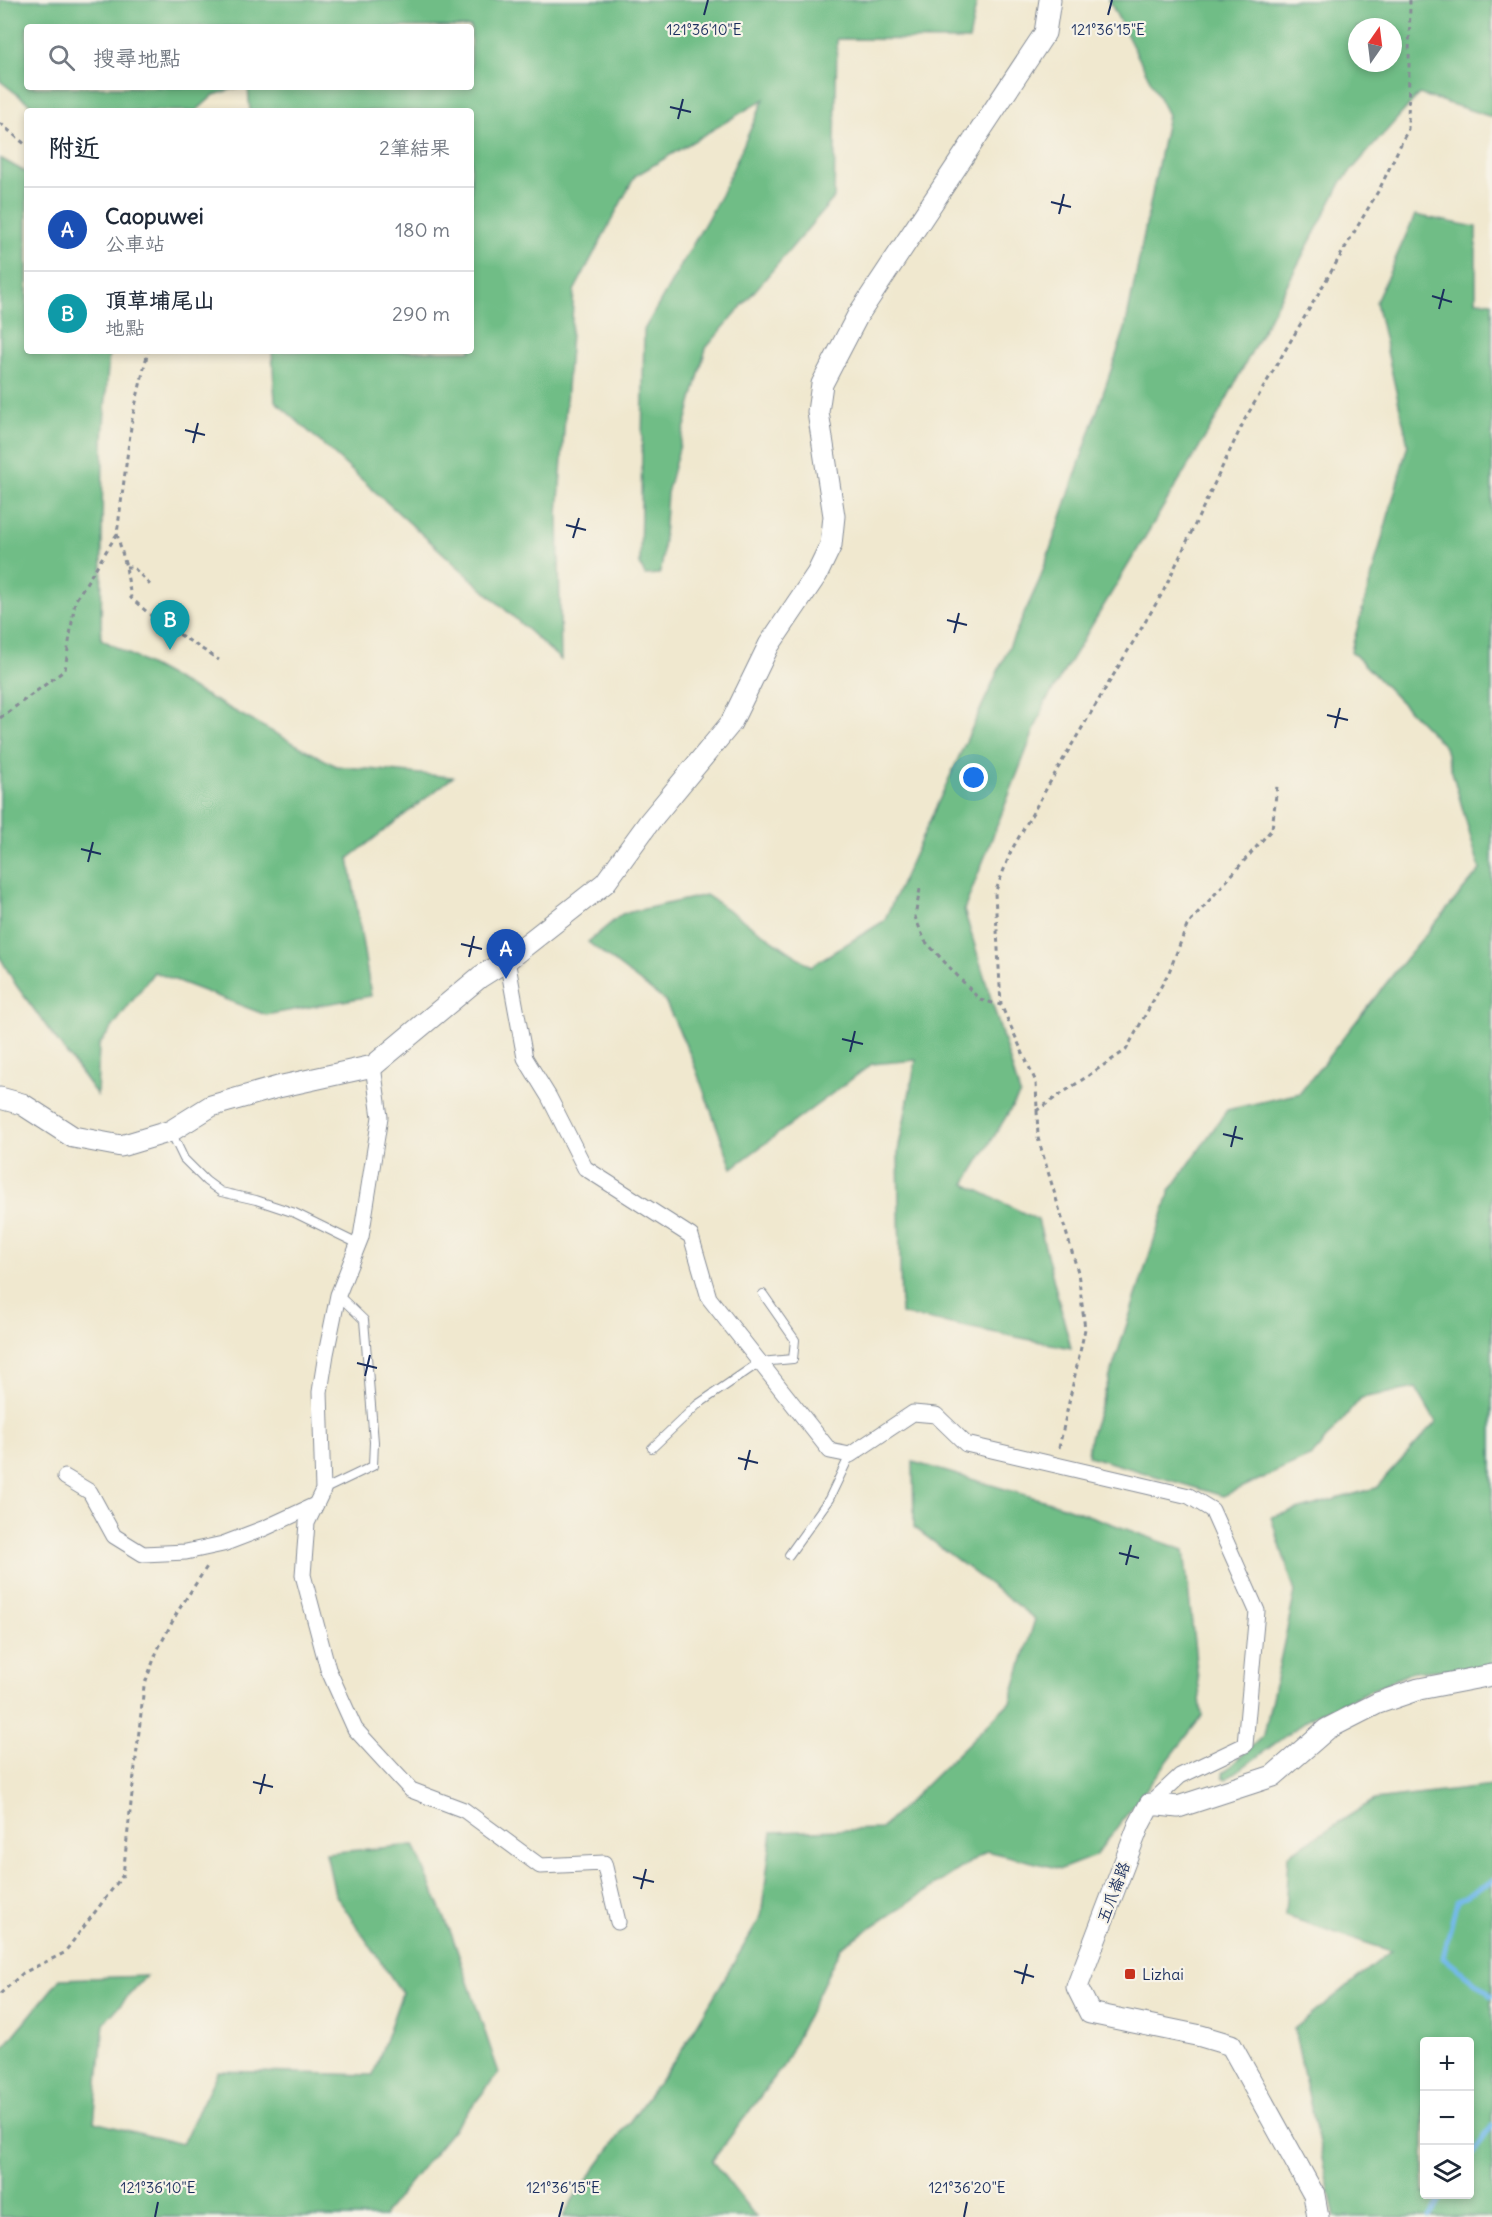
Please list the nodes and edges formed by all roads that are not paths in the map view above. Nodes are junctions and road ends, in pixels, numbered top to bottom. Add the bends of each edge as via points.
1 (1050, 0) edge
2 (507, 960) junction
3 (373, 1065) junction
4 (0, 1098) edge
5 (171, 1131) junction
6 (358, 1244) junction
7 (763, 1294) dead end
8 (338, 1295) junction
9 (759, 1362) junction
10 (652, 1448) dead end
11 (850, 1455) junction
12 (65, 1477) dead end
13 (323, 1490) junction
14 (315, 1506) junction
15 (789, 1555) dead end
16 (1492, 1675) edge
17 (1150, 1804) junction
18 (618, 1922) dead end
19 (1318, 2217) edge

1 - 2 street via 1045,33 858,315 822,384 818,412 834,516 831,545 817,574 769,645 731,723 650,820 605,883
2 - 3 street via 480,977
2 - 9 street via 525,1058 585,1168 691,1236 709,1298
3 - 5 street via 211,1106
3 - 6 street via 380,1117
4 - 5 street via 22,1104 73,1137 121,1146
5 - 6 lane via 184,1160 221,1192 295,1213
6 - 8 street
7 - 9 lane via 795,1340 793,1359
8 - 13 street via 320,1392
8 - 13 lane via 364,1320 373,1466
9 - 10 lane via 698,1405
9 - 11 street via 831,1451
11 - 15 lane via 829,1499
11 - 17 street via 912,1413 936,1415 966,1444 1189,1496 1212,1510 1257,1611 1245,1745 1180,1776
12 - 14 street via 90,1492 114,1536 143,1554 186,1552 223,1544
13 - 14 street
14 - 18 street via 307,1523 303,1575 328,1670 355,1729 411,1790 464,1810 540,1866 604,1863
16 - 17 street via 1419,1689 1378,1703 1326,1729 1273,1776 1178,1807
17 - 19 street, 五爪崙路 via 1077,1988 1090,2013 1232,2045 1314,2195

